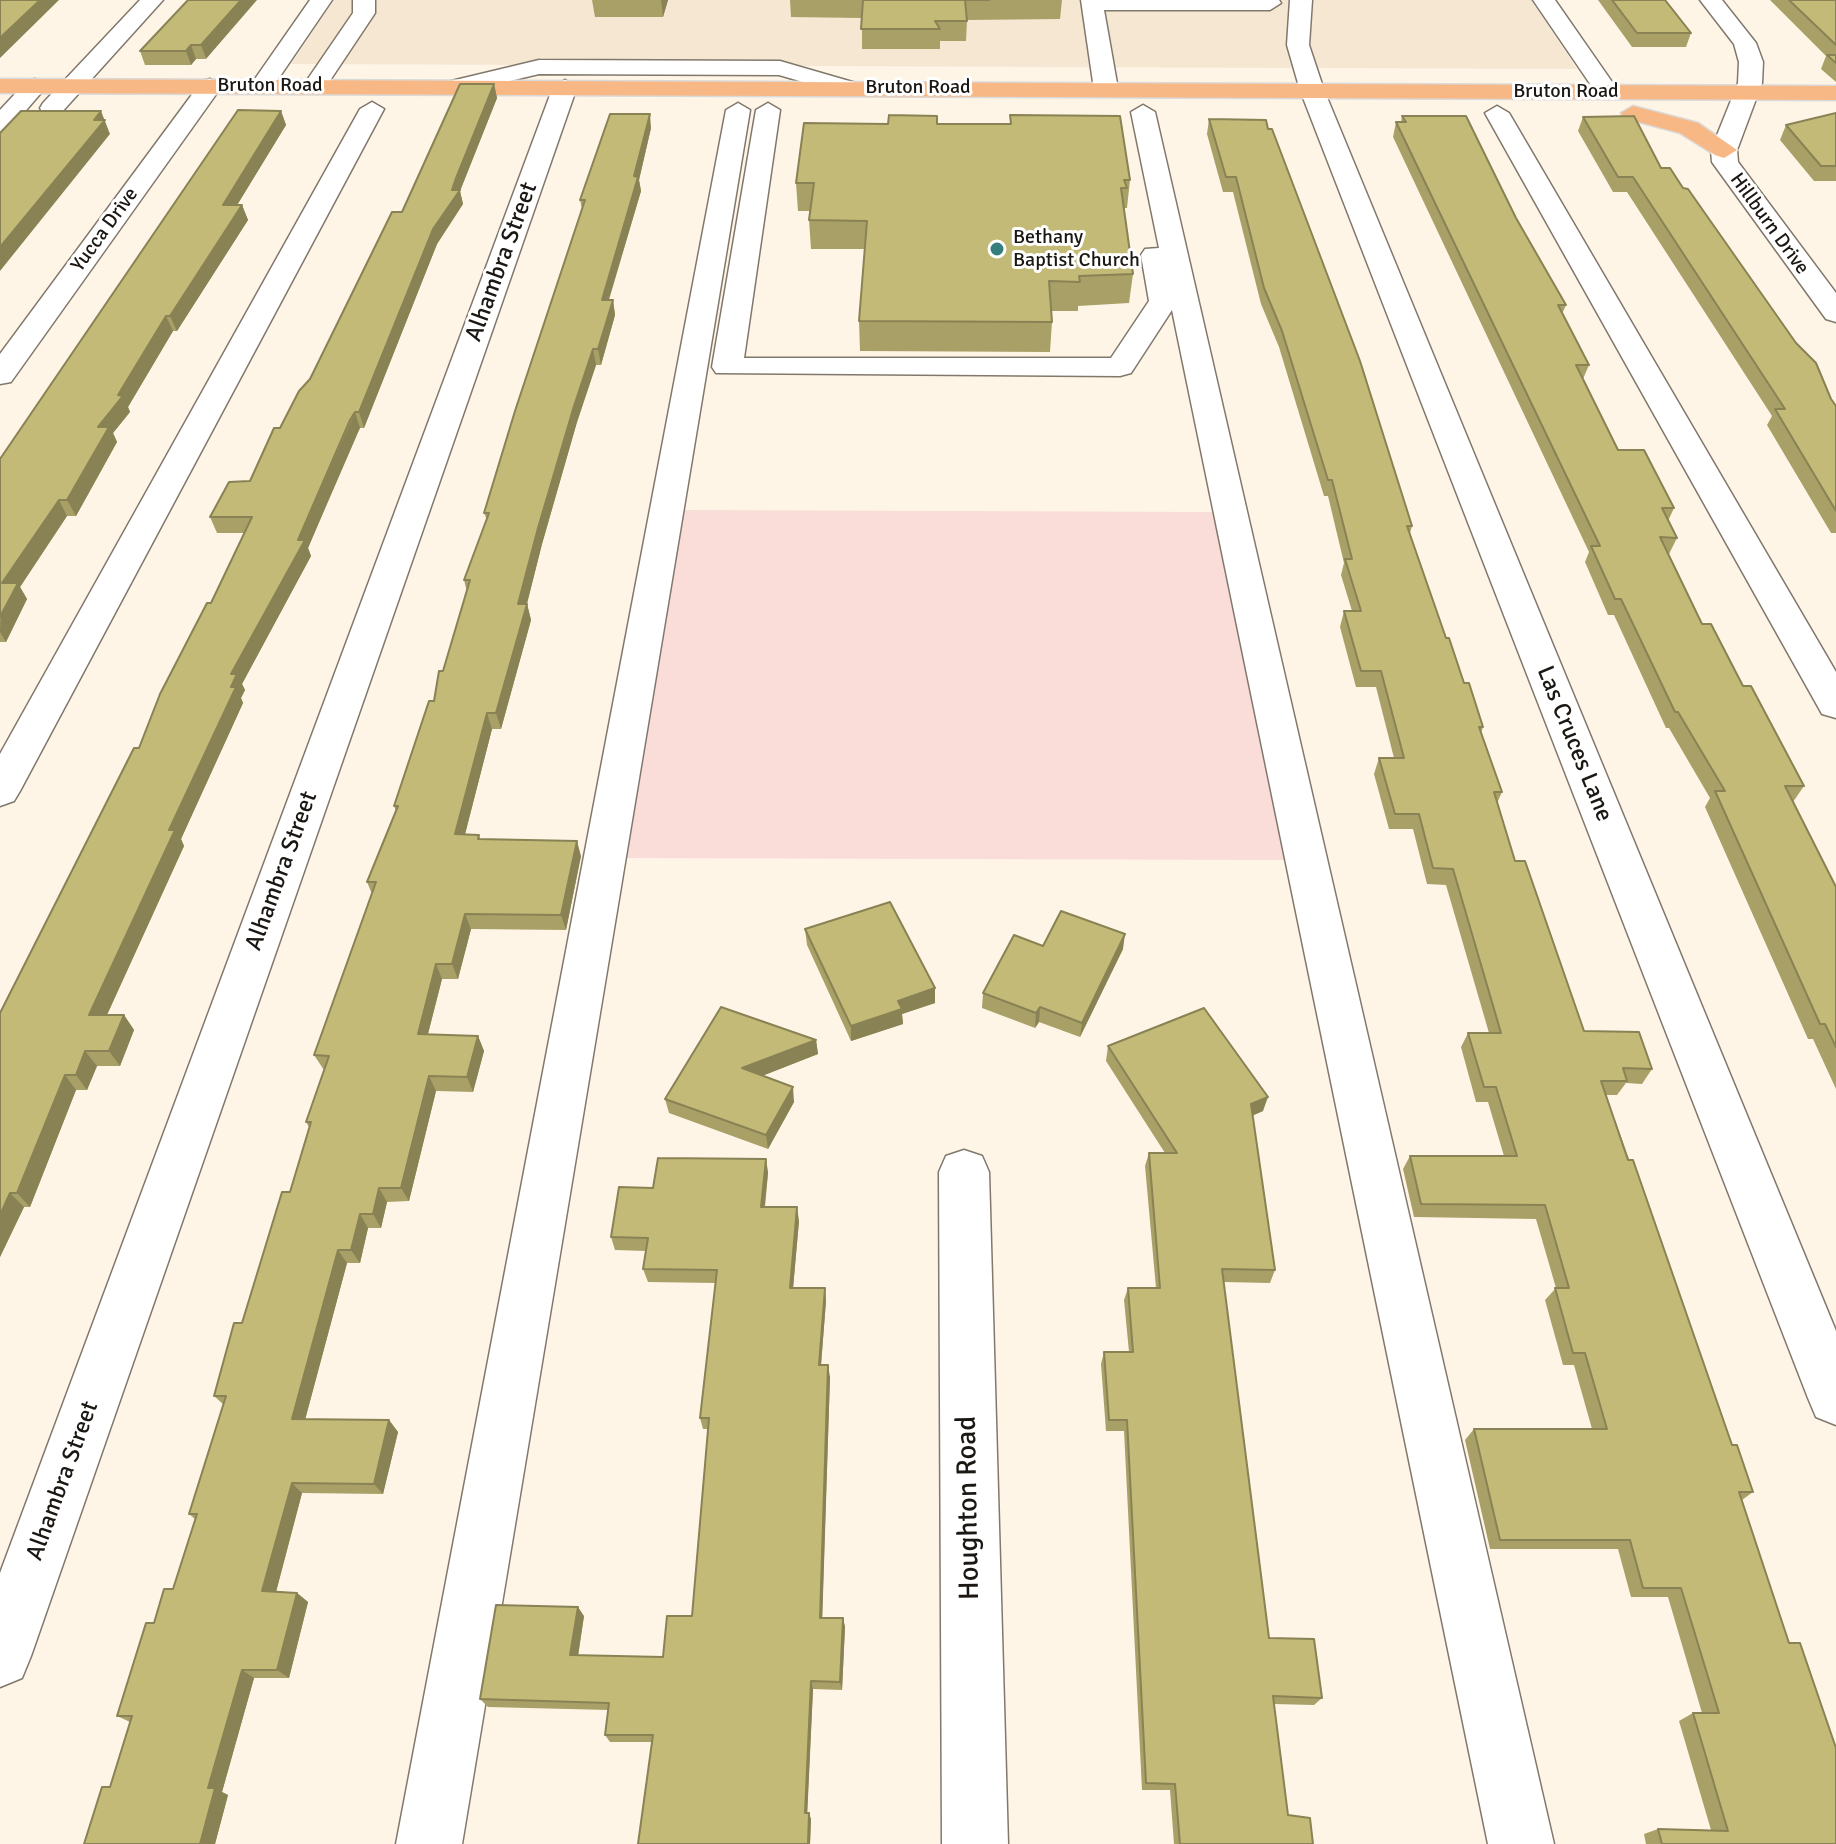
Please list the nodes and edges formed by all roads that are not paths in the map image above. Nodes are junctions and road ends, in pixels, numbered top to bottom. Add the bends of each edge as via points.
1 (152, 0) edge
2 (321, 0) edge
3 (364, 0) edge
4 (1544, 0) edge
5 (1711, 0) edge
6 (1092, 2) edge
7 (1290, 4) edge
8 (0, 86) edge
9 (35, 86) junction
10 (73, 86) junction
11 (210, 86) junction
12 (262, 86) junction
13 (315, 86) junction
14 (455, 87) junction
15 (848, 88) junction
16 (1607, 92) junction
17 (1836, 93) edge
18 (561, 99) junction
19 (1317, 101) junction
20 (1742, 102) junction
21 (760, 103) junction
22 (1126, 104) junction
23 (52, 108) junction
24 (192, 109) junction
25 (372, 109) junction
26 (1497, 113) junction
27 (1633, 113) junction
28 (1836, 113) edge
29 (5, 114) edge
30 (1724, 150) junction
31 (1836, 313) edge
32 (0, 375) edge
33 (1836, 705) edge
34 (0, 791) edge
35 (964, 1172) dead end
36 (1836, 1398) edge
37 (0, 1656) edge
38 (429, 1844) edge
39 (975, 1844) edge
40 (1521, 1844) edge

1 - 10 street
2 - 12 street
3 - 13 street via 364,13
4 - 16 street
5 - 20 street, Hillburn Drive via 1745,43 1751,62
6 - 7 street
6 - 22 street
7 - 19 street, Las Cruces Lane
8 - 9 main road, Bruton Road
9 - 10 main road, Bruton Road
9 - 29 street
10 - 11 main road, Bruton Road
10 - 23 street
11 - 12 main road, Bruton Road
11 - 24 street, Yucca Drive
12 - 13 main road, Bruton Road
13 - 14 main road, Bruton Road
14 - 15 street via 539,67 780,68
14 - 18 main road, Bruton Road
15 - 21 main road, Bruton Road
15 - 22 main road, Bruton Road
16 - 19 main road, Bruton Road
16 - 20 main road, Bruton Road
17 - 20 main road, Bruton Road
18 - 21 main road, Bruton Road
18 - 21 main road, Bruton Road
18 - 25 main road, Bruton Road
18 - 37 street, Alhambra Street
19 - 22 main road, Bruton Road
19 - 22 main road, Bruton Road
19 - 26 main road, Bruton Road
19 - 36 street, Las Cruces Lane
20 - 27 main road, Bruton Road
20 - 28 main road, Bruton Road
20 - 30 street, Hillburn Drive
21 - 22 main road, Bruton Road
21 - 22 street via 727,367 1120,367 1163,301
21 - 38 street
22 - 40 street
23 - 24 main road, Bruton Road
23 - 29 main road, Bruton Road
24 - 25 main road, Bruton Road
24 - 32 street, Yucca Drive
25 - 34 street
26 - 27 main road, Bruton Road
26 - 33 street
27 - 30 main road via 1689,128
30 - 31 street, Hillburn Drive via 1736,180
35 - 39 street, Houghton Road

